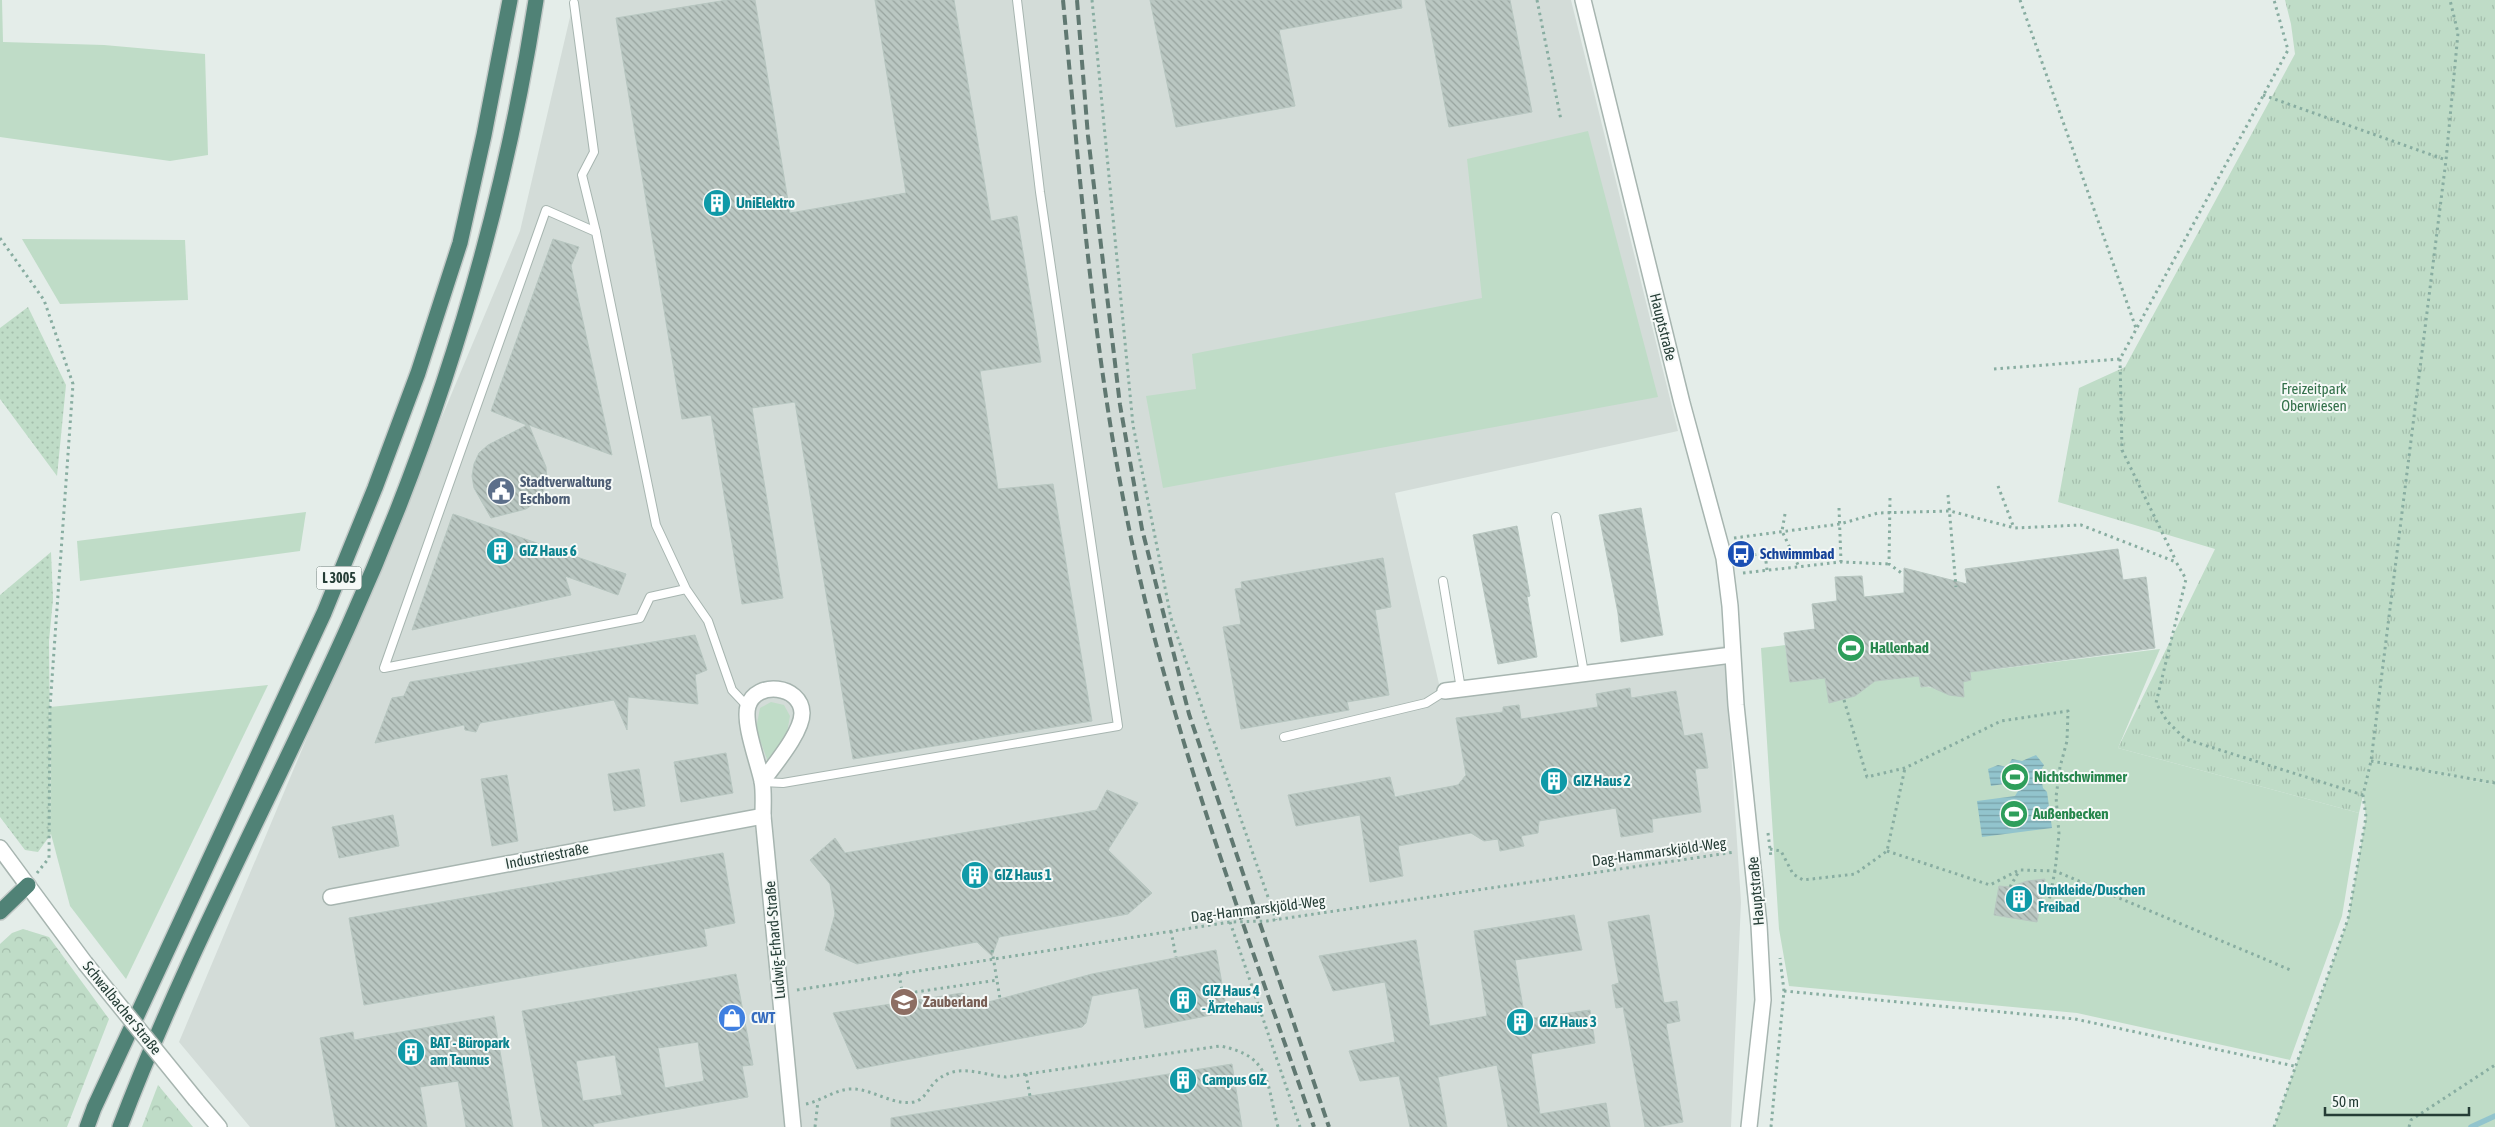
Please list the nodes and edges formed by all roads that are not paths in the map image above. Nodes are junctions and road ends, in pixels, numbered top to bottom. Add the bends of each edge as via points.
1 (510, 0) edge
2 (536, 0) edge
3 (1017, 0) edge
4 (1583, 0) edge
5 (574, 3) dead end
6 (596, 232) junction
7 (1556, 517) dead end
8 (1443, 581) dead end
9 (686, 589) junction
10 (1732, 655) junction
11 (1584, 673) junction
12 (1461, 689) junction
13 (1445, 691) joint
14 (748, 706) junction
15 (1284, 737) dead end
16 (762, 782) junction
17 (763, 816) junction
18 (0, 848) edge
19 (28, 885) junction
20 (331, 897) dead end
21 (0, 912) edge
22 (86, 1127) edge
23 (120, 1127) edge
24 (220, 1127) edge
25 (793, 1127) edge
26 (1749, 1127) edge

1 - 22 highway, L 3005 via 460,243 418,374 324,614
2 - 23 highway, L 3005 via 512,138 484,243 443,382 400,502 349,625 189,961
3 - 16 lane via 1040,192 1118,726 783,783
4 - 10 street, Hauptstraße via 1682,403 1720,541 1730,606
5 - 6 lane via 594,152 582,175
6 - 9 lane via 656,525
6 - 9 lane via 546,210 384,668 640,618 650,597
7 - 11 lane
8 - 12 lane
9 - 14 lane via 708,621 732,690
10 - 11 street
10 - 26 street, Hauptstraße via 1753,851 1763,1000
11 - 12 street
12 - 13 street
13 - 15 lane via 1426,703
14 - 16 street, Ludwig-Erhard-Straße via 748,722
14 - 16 street via 760,692 770,688 781,689 798,702 802,713 788,746
16 - 17 street, Ludwig-Erhard-Straße
17 - 20 street, Industriestraße
17 - 25 street, Ludwig-Erhard-Straße
18 - 19 street, Schwalbacher Straße
19 - 21 highway
19 - 24 street, Schwalbacher Straße, bridge via 85,963

